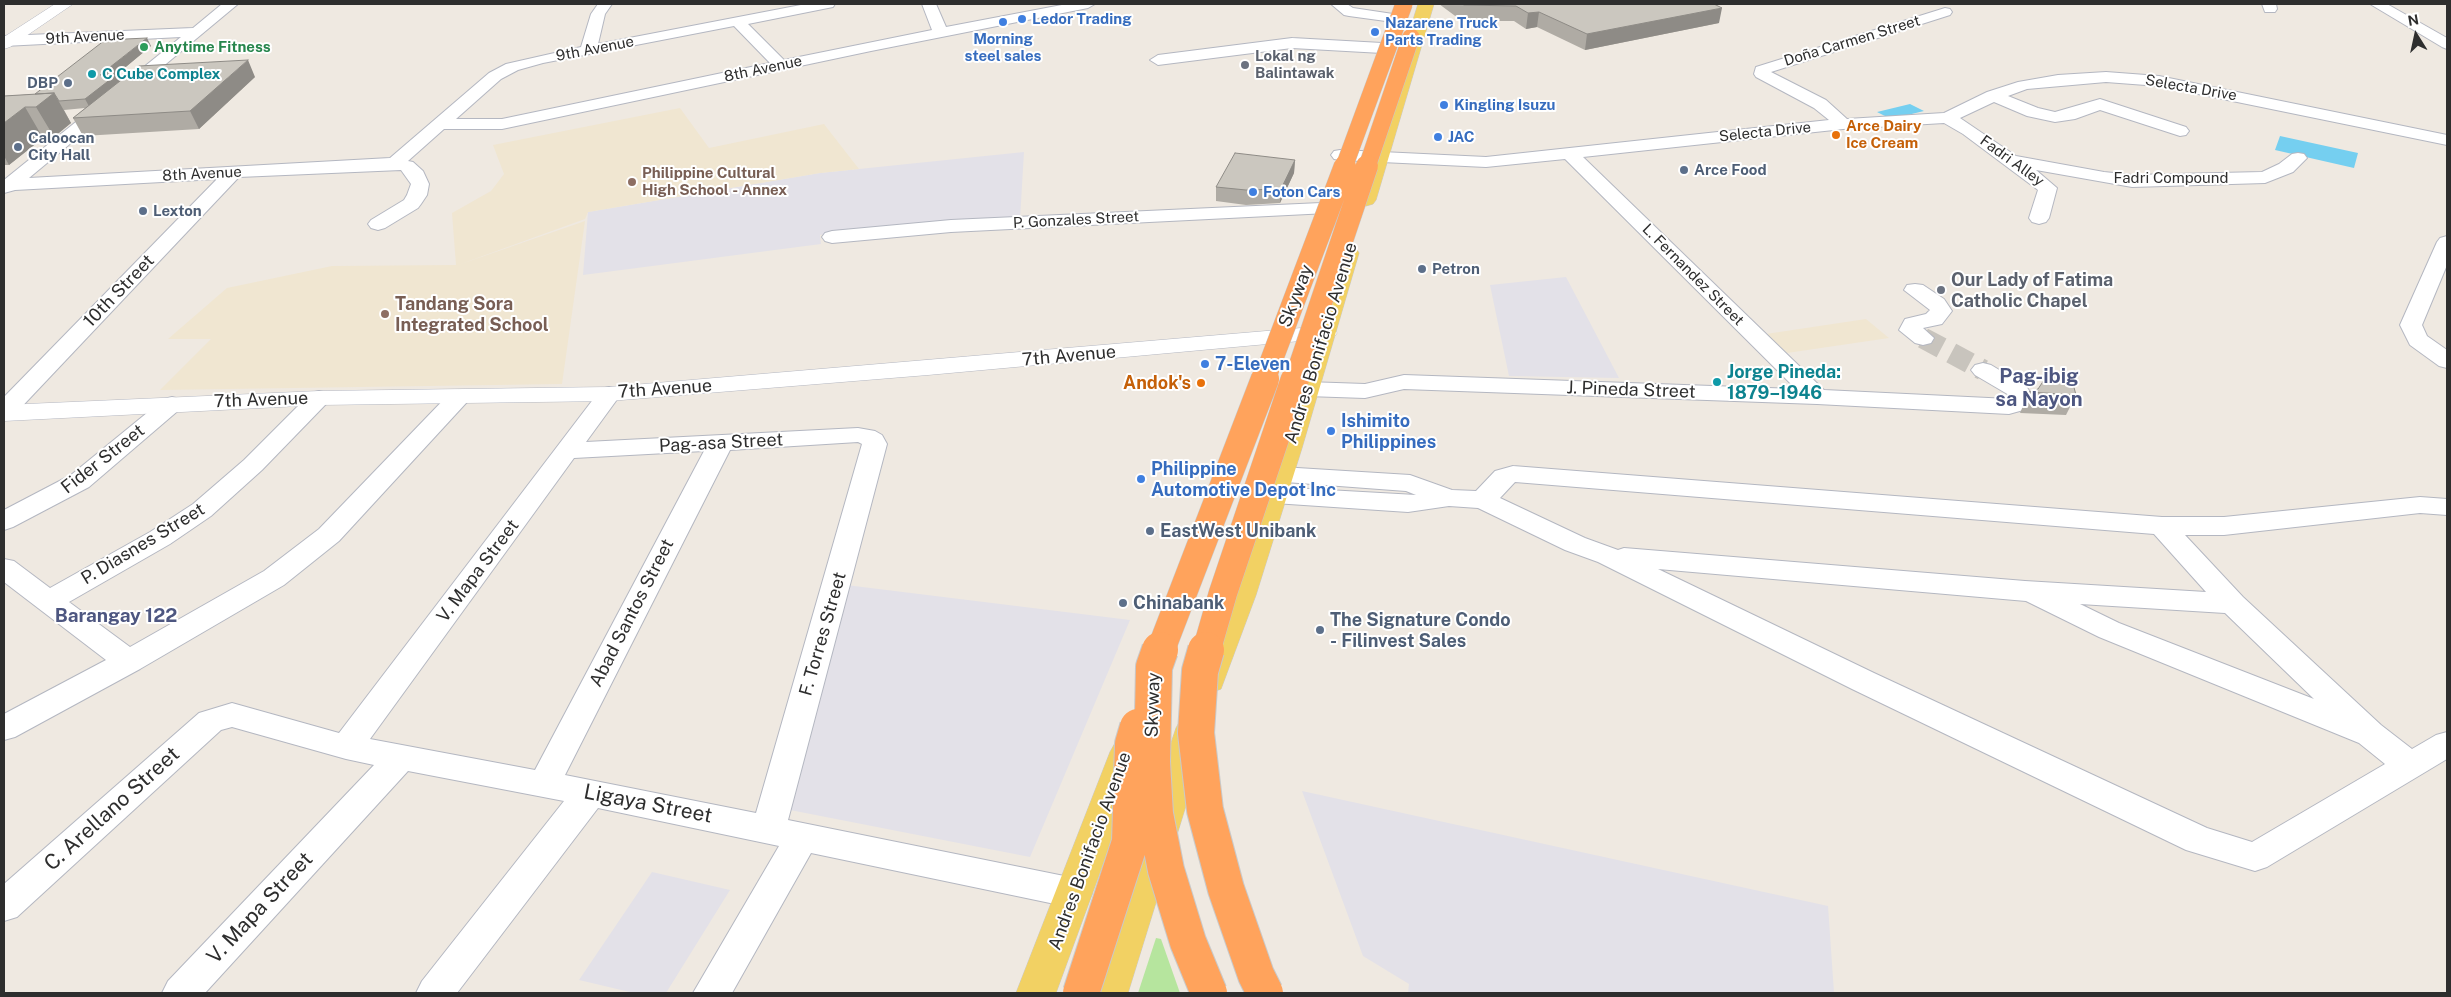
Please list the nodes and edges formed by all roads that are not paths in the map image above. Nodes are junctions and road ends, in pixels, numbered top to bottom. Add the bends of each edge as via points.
1 (65, 4) edge
2 (231, 4) edge
3 (605, 4) edge
4 (828, 4) edge
5 (929, 4) edge
6 (1088, 4) edge
7 (1338, 4) edge
8 (1422, 4) edge
9 (1426, 4) edge
10 (2377, 4) edge
11 (1398, 9) edge
12 (1945, 12) dead end
13 (737, 21) junction
14 (196, 32) junction
15 (941, 32) junction
16 (6, 42) edge
17 (2447, 44) edge
18 (1382, 48) junction
19 (588, 50) junction
20 (1158, 60) dead end
21 (781, 65) junction
22 (1993, 96) junction
23 (1975, 105) junction
24 (94, 115) junction
25 (71, 116) dead end
26 (1947, 118) junction
27 (2016, 122) dead end
28 (438, 124) junction
29 (1844, 124) junction
30 (2180, 131) dead end
31 (2447, 140) edge
32 (1570, 154) junction
33 (1340, 155) junction
34 (1380, 158) junction
35 (2298, 158) dead end
36 (2010, 160) junction
37 (395, 163) junction
38 (234, 172) junction
39 (6, 187) edge
40 (1321, 209) junction
41 (2040, 218) dead end
42 (378, 224) dead end
43 (832, 238) dead end
44 (2447, 242) edge
45 (2440, 276) edge
46 (1915, 290) dead end
47 (1325, 332) junction
48 (1276, 337) junction
49 (1923, 338) tunnel mouth
50 (2447, 361) edge
51 (1983, 370) tunnel mouth
52 (1307, 389) junction
53 (609, 394) junction
54 (459, 397) junction
55 (1817, 397) junction
56 (319, 398) junction
57 (172, 404) junction
58 (4, 412) edge
59 (873, 440) joint
60 (721, 443) junction
61 (568, 451) junction
62 (1278, 485) junction
63 (1483, 500) junction
64 (2447, 507) edge
65 (4, 521) edge
66 (2162, 526) junction
67 (1608, 556) junction
68 (4, 568) edge
69 (2025, 591) junction
70 (48, 601) junction
71 (2234, 604) junction
72 (129, 661) junction
73 (1154, 667) junction
74 (223, 716) joint
75 (4, 728) edge
76 (2370, 734) junction
77 (2447, 744) edge
78 (346, 747) junction
79 (401, 758) junction
80 (2409, 765) junction
81 (544, 784) junction
82 (590, 793) junction
83 (768, 828) junction
84 (803, 836) junction
85 (1153, 853) junction
86 (1074, 893) junction
87 (4, 906) edge
88 (181, 993) edge
89 (434, 993) edge
90 (712, 993) edge
91 (1036, 993) edge
92 (1081, 993) edge
93 (1108, 993) edge
94 (1209, 993) edge
95 (1226, 993) edge
96 (1265, 993) edge

1 - 16 main road
2 - 14 street
3 - 19 street via 598,14
4 - 13 street, 9th Avenue
5 - 15 street
6 - 15 street, 8th Avenue
7 - 11 street via 1349,12
8 - 96 highway, Skyway, bridge via 1226,584 1200,670 1196,733 1205,810 1226,888
9 - 34 main road, Andres Bonifacio Avenue
10 - 17 street
11 - 18 main road, Andres Bonifacio Avenue
11 - 73 highway, Skyway, bridge via 1316,245
12 - 29 street, Doña Carmen Street via 1762,70 1762,74 1820,104
13 - 19 street, 9th Avenue
13 - 21 street
14 - 16 street, 9th Avenue
14 - 24 street
15 - 21 street, 8th Avenue
18 - 20 street via 1292,43
18 - 33 main road, Andres Bonifacio Avenue
19 - 28 street, 9th Avenue via 523,63 502,71
21 - 28 street, 8th Avenue via 502,124
22 - 23 street, Selecta Drive
22 - 30 street via 2055,117 2100,104
22 - 31 street, Selecta Drive via 2024,85 2058,80 2106,77 2159,80
23 - 26 street, Selecta Drive
23 - 27 street
24 - 25 street
24 - 39 street
26 - 29 street, Selecta Drive
26 - 36 street, Fadri Alley
28 - 37 street, 9th Avenue
29 - 32 street, Selecta Drive
32 - 34 street, Selecta Drive via 1477,162
32 - 55 street, L. Fernandez Street
33 - 34 street, Selecta Drive
33 - 40 main road, Andres Bonifacio Avenue
34 - 47 main road, Andres Bonifacio Avenue
35 - 36 street, Fadri Compound via 2286,168 2265,177 2132,181
36 - 41 street, Fadri Alley via 2049,190
37 - 38 street, 8th Avenue
37 - 42 street via 407,166 416,175 420,184 418,195 411,204
38 - 39 street, 8th Avenue
38 - 58 street, 10th Street
40 - 43 street, P. Gonzales Street via 951,226
40 - 48 main road, Andres Bonifacio Avenue
44 - 45 street
45 - 50 street via 2412,325 2418,340
46 - 49 street via 1941,311 1934,319 1912,324 1910,330
47 - 48 main road, 7th Avenue
47 - 52 main road, Andres Bonifacio Avenue
48 - 53 main road, 7th Avenue
48 - 86 main road, Andres Bonifacio Avenue
51 - 55 street, J. Pineda Street via 2018,391 2022,398 2019,404 2009,407
52 - 55 street, J. Pineda Street via 1365,391 1404,382
52 - 62 main road, Andres Bonifacio Avenue
53 - 54 main road, 7th Avenue
53 - 61 street, V. Mapa Street
54 - 56 main road, 7th Avenue
54 - 72 street via 311,551 274,578
56 - 57 main road, 7th Avenue
56 - 70 street, P. Diasnes Street via 254,465 202,510 160,538
57 - 58 main road, 7th Avenue
57 - 65 street, Fider Street via 80,481
59 - 60 street, Pag-asa Street via 858,435
59 - 83 street, F. Torres Street via 875,450
60 - 61 street, Pag-asa Street
60 - 81 street, Abad Santos Street
61 - 78 street, V. Mapa Street
62 - 63 street via 1408,504 1449,498
62 - 85 main road, Andres Bonifacio Avenue
63 - 66 street via 1504,477 1514,474
63 - 67 street via 1575,544
64 - 66 street via 2420,505 2224,526
66 - 71 street
67 - 69 street
67 - 80 street via 2198,840 2254,857
68 - 70 street
69 - 71 street
69 - 76 street via 2109,630
70 - 72 street
71 - 76 street
72 - 75 street
73 - 92 highway, bridge via 1134,744 1130,842
73 - 94 highway, Skyway, bridge via 1152,752 1155,814 1166,870 1188,942
74 - 78 street, Ligaya Street via 232,715
74 - 87 street, C. Arellano Street via 210,721
76 - 80 street
77 - 80 street
78 - 79 street, Ligaya Street
79 - 81 street, Ligaya Street
79 - 88 street, V. Mapa Street
81 - 82 street, Ligaya Street
82 - 83 street, Ligaya Street
82 - 89 street
83 - 84 street, Ligaya Street
84 - 86 street, Ligaya Street
84 - 90 street
85 - 93 main road, Andres Bonifacio Avenue
85 - 95 main road via 1186,899
86 - 91 main road, Andres Bonifacio Avenue

